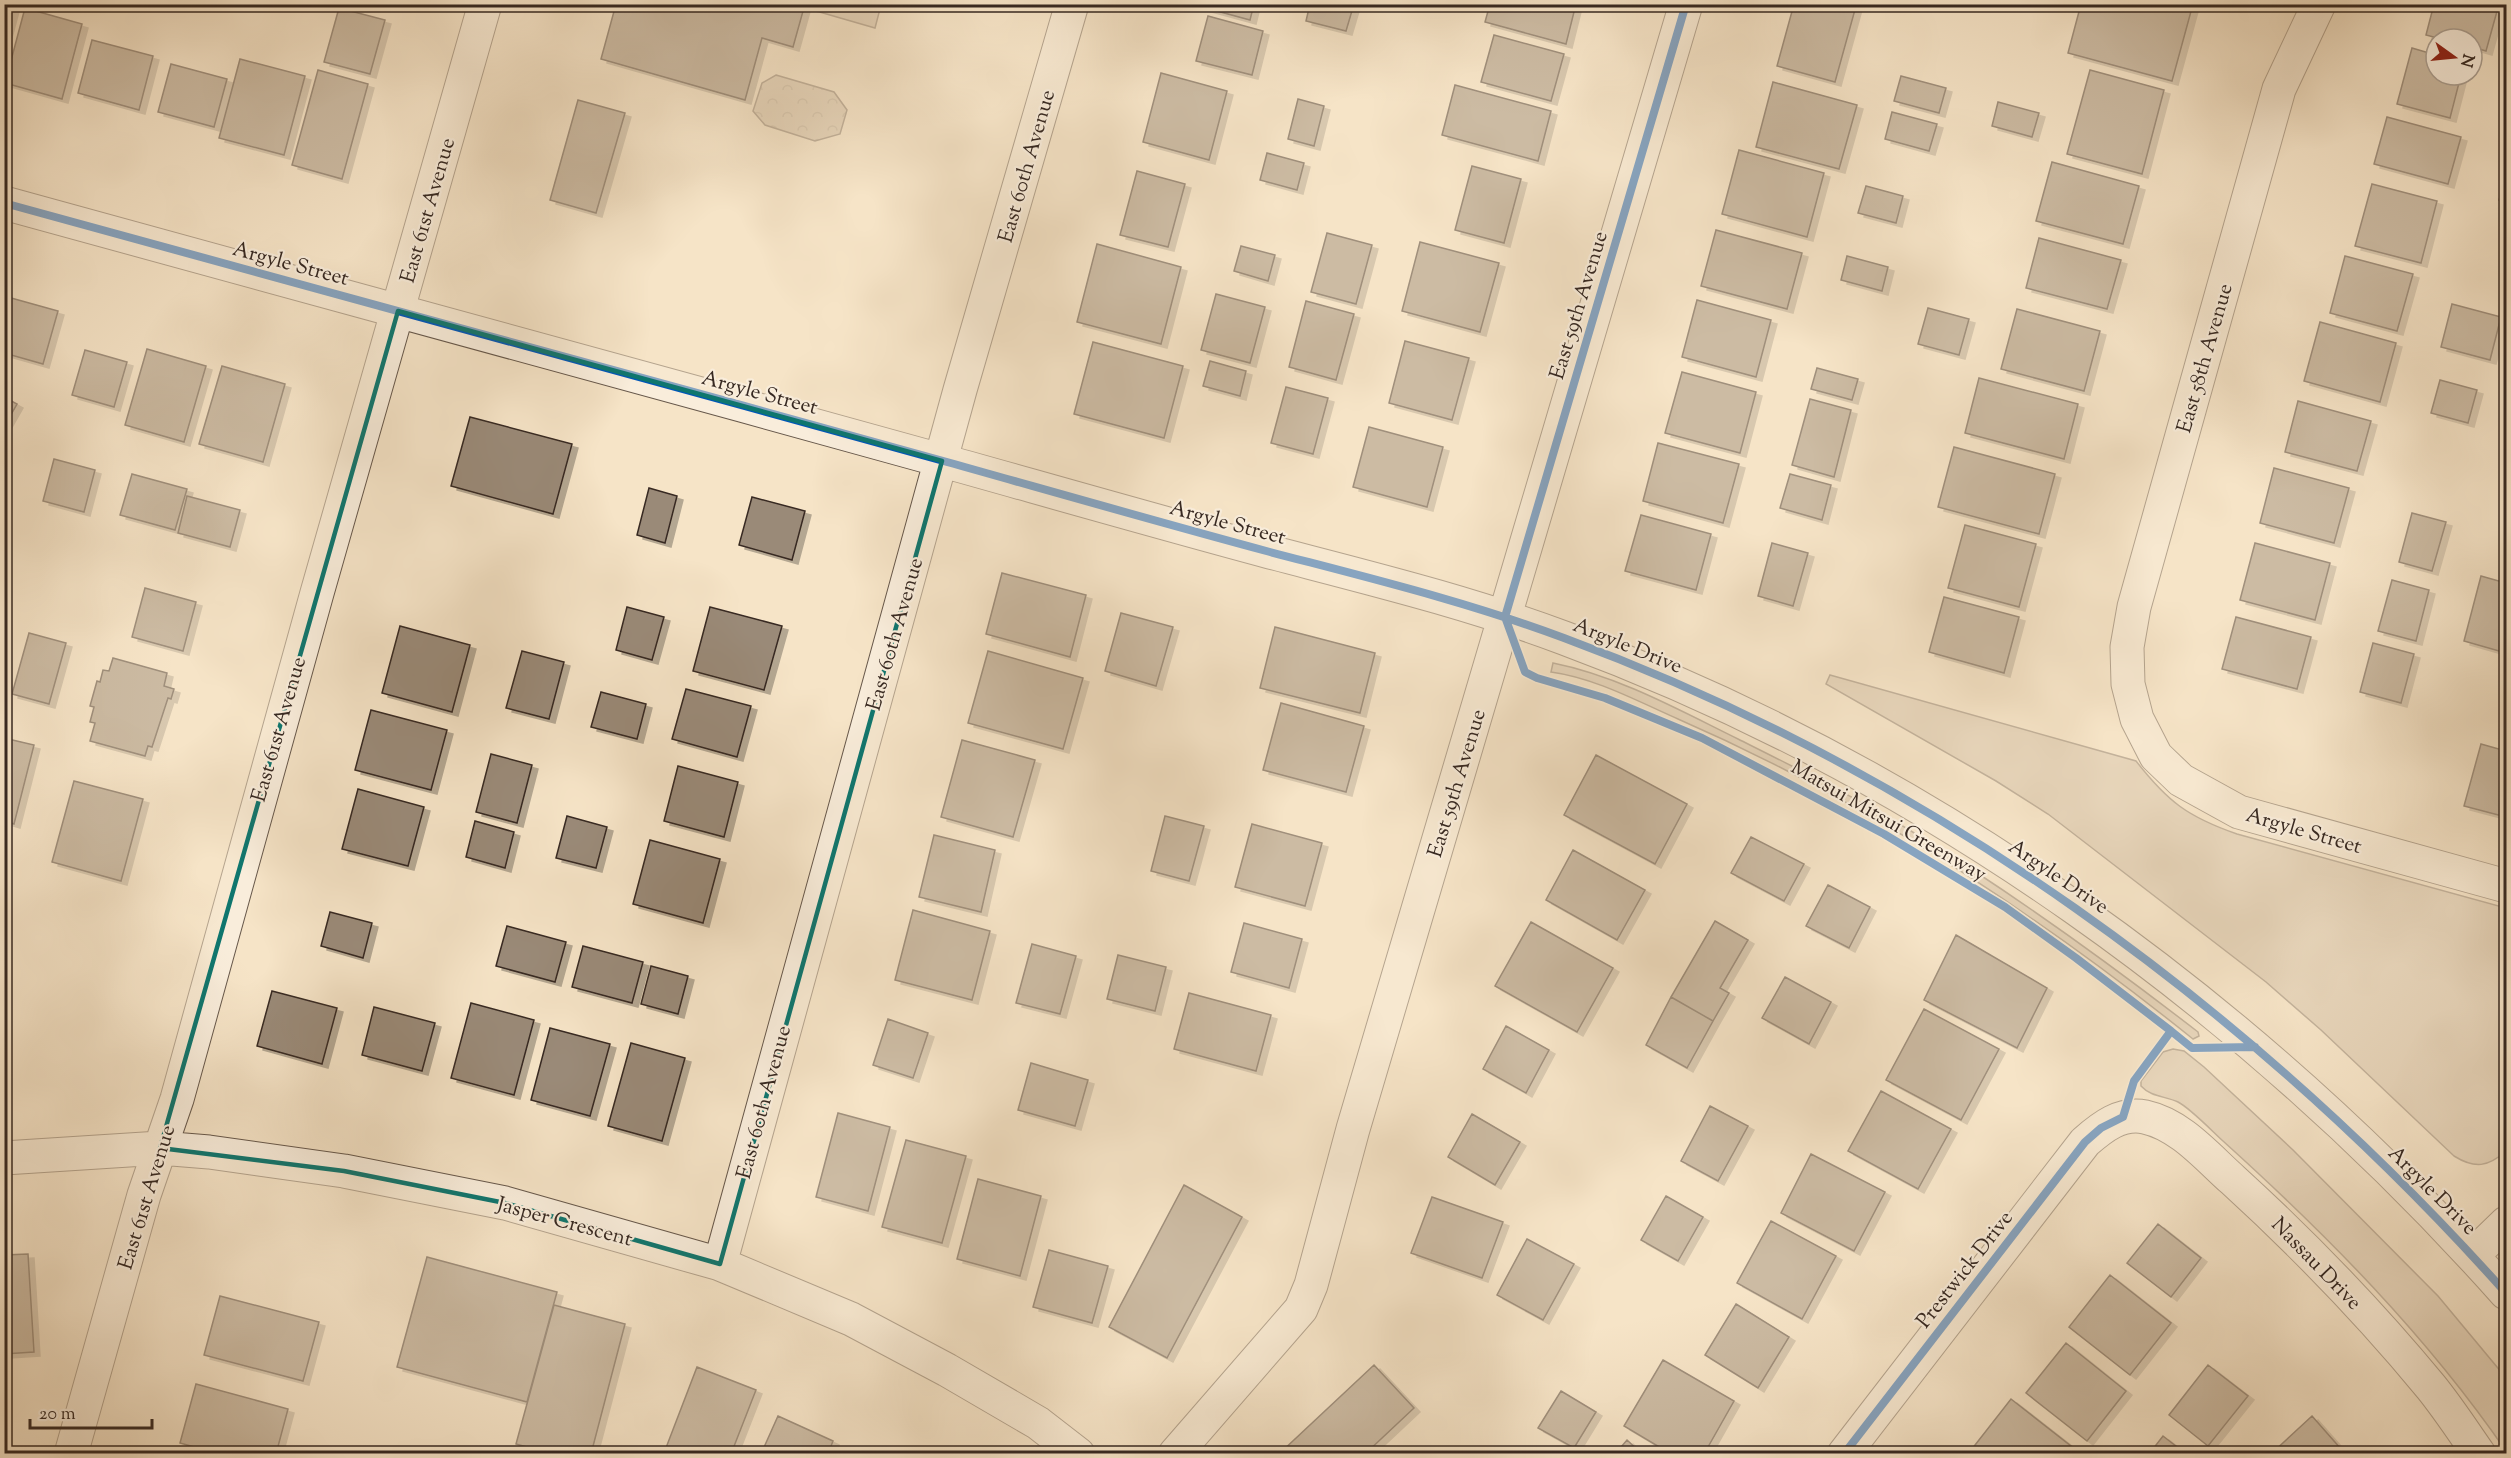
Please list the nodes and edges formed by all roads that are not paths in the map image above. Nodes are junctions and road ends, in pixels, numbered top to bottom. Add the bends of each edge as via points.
1 (485, 4) edge
2 (1072, 4) edge
3 (1686, 4) edge
4 (2319, 4) edge
5 (4, 203) edge
6 (398, 311) junction
7 (942, 461) junction
8 (1505, 617) junction
9 (2137, 719) joint
10 (2506, 886) edge
11 (2123, 1117) joint
12 (160, 1148) junction
13 (4, 1158) edge
14 (2506, 1223) edge
15 (2473, 1256) junction
16 (720, 1264) junction
17 (2506, 1293) edge
18 (71, 1454) edge
19 (1078, 1454) edge
20 (1175, 1454) edge
21 (1844, 1454) edge
22 (2479, 1454) edge

1 - 6 street, East 61st Avenue
2 - 7 street, East 60th Avenue
3 - 8 street, East 59th Avenue
4 - 9 street, East 58th Avenue via 2279,89 2134,607 2127,647 2128,684
5 - 6 street, Argyle Street
6 - 7 street, Argyle Street
6 - 12 street, East 61st Avenue
7 - 8 street, Argyle Street
7 - 16 street, East 60th Avenue
8 - 15 street, Argyle Drive via 1657,675 1781,731 1903,798 2020,870 2122,941 2255,1047 2333,1116
8 - 20 street, East 59th Avenue via 1353,1129 1311,1285 1301,1309
9 - 10 street, Argyle Street via 2156,756 2181,780 2239,812
11 - 21 street, Prestwick Drive via 2085,1142
11 - 22 street, Nassau Drive via 2162,1122 2181,1133 2272,1216 2357,1302 2432,1388
12 - 13 street, Jasper Crescent
12 - 16 street, Jasper Crescent via 344,1171 505,1203
12 - 18 street, East 61st Avenue
14 - 15 street
15 - 17 street, Argyle Drive
16 - 19 street, Jasper Crescent via 851,1319 1038,1423

